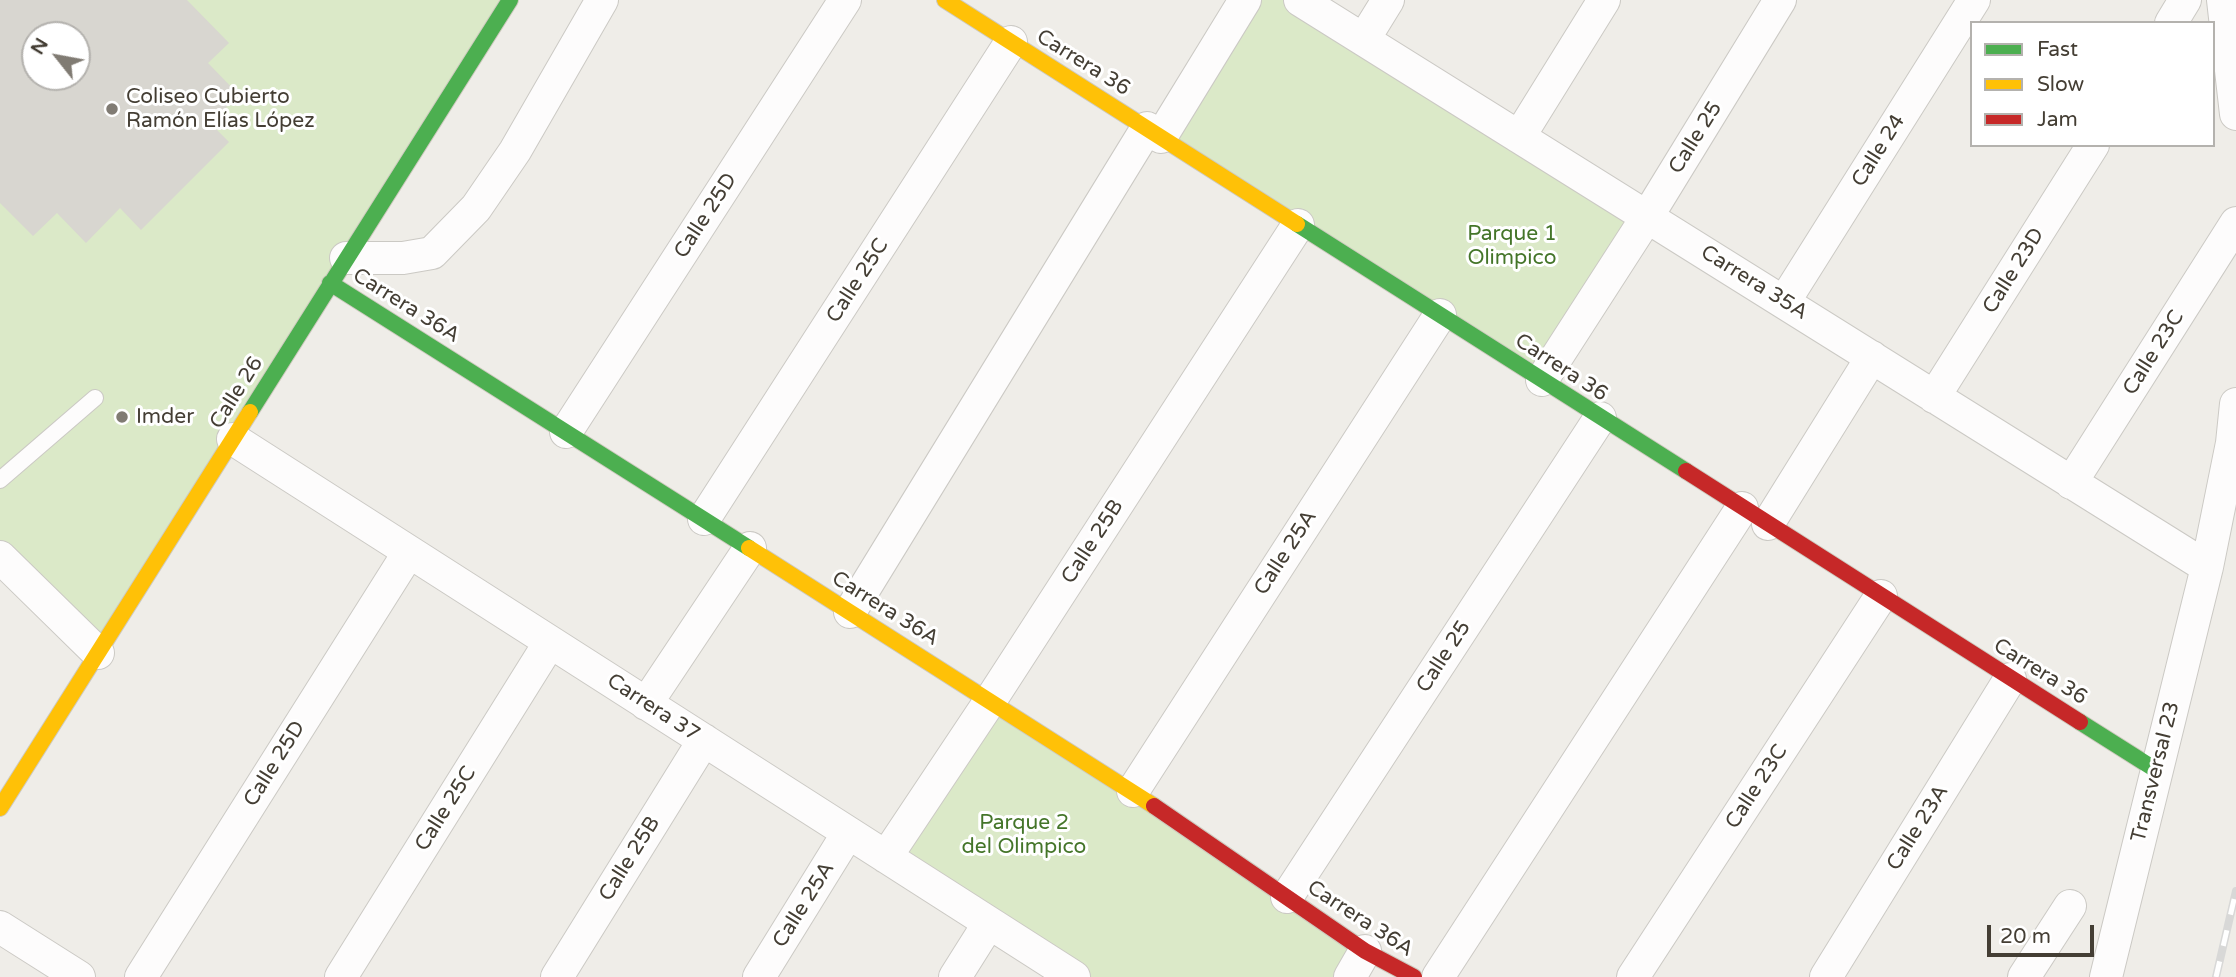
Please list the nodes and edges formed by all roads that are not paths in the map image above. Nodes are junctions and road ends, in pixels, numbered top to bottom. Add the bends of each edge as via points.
1 (510, 0) edge
2 (603, 0) edge
3 (845, 0) edge
4 (945, 0) edge
5 (1245, 0) edge
6 (1300, 0) edge
7 (1388, 0) edge
8 (1604, 0) edge
9 (1780, 0) edge
10 (1974, 0) edge
11 (2185, 0) edge
12 (2223, 0) edge
13 (2172, 21) edge
14 (1364, 39) junction
15 (1012, 42) junction
16 (2236, 114) edge
17 (1154, 133) junction
18 (1519, 137) junction
19 (2092, 147) edge
20 (1647, 217) junction
21 (2236, 223) edge
22 (1297, 225) junction
23 (338, 271) junction
24 (1783, 302) junction
25 (1440, 315) junction
26 (1872, 357) junction
27 (1542, 380) junction
28 (1934, 397) junction
29 (95, 398) dead end
30 (2236, 404) edge
31 (1600, 418) junction
32 (566, 432) junction
33 (233, 439) junction
34 (0, 480) edge
35 (2071, 483) junction
36 (1755, 516) junction
37 (704, 519) junction
38 (750, 548) junction
39 (409, 552) junction
40 (0, 557) edge
41 (2236, 557) edge
42 (2207, 567) junction
43 (1881, 596) junction
44 (850, 612) junction
45 (550, 642) junction
46 (98, 653) junction
47 (2010, 679) junction
48 (990, 701) junction
49 (646, 704) junction
50 (704, 740) junction
51 (2156, 770) junction
52 (1133, 791) junction
53 (0, 808) edge
54 (848, 833) junction
55 (886, 857) junction
56 (1287, 897) junction
57 (2070, 906) dead end
58 (989, 923) junction
59 (0, 927) edge
60 (1357, 964) edge
61 (79, 977) edge
62 (141, 977) edge
63 (341, 977) edge
64 (557, 977) edge
65 (759, 977) edge
66 (955, 977) edge
67 (1074, 977) edge
68 (1413, 977) edge
69 (1438, 977) edge
70 (1633, 977) edge
71 (1826, 977) edge
72 (2024, 977) edge
73 (2106, 977) edge

1 - 23 street, Calle 26
2 - 23 street via 515,151 476,208 432,253
3 - 32 street, Calle 25D
4 - 15 street, Carrera 36
5 - 17 street
6 - 14 street, Carrera 35A
7 - 14 street
8 - 18 street
9 - 20 street, Calle 25
10 - 24 street, Calle 24
11 - 13 street
12 - 16 street
14 - 18 street, Carrera 35A
15 - 17 street, Carrera 36
15 - 37 street, Calle 25C
17 - 22 street, Carrera 36
17 - 44 street
18 - 20 street, Carrera 35A
19 - 28 street, Calle 23D
20 - 24 street, Carrera 35A
20 - 27 street, Calle 25
21 - 35 street, Calle 23C
22 - 25 street, Carrera 36
22 - 48 street, Calle 25B
23 - 32 street, Carrera 36A
23 - 33 street, Calle 26
24 - 26 street, Carrera 35A
25 - 27 street, Carrera 36
25 - 52 street, Calle 25A
26 - 28 street, Carrera 35A
26 - 36 street
27 - 31 street, Carrera 36
28 - 35 street, Carrera 35A
29 - 34 lane
30 - 42 street, Transversal 23
31 - 36 street, Carrera 36
31 - 56 street, Calle 25
32 - 37 street, Carrera 36A
33 - 39 street, Carrera 37
33 - 46 street, Calle 26
35 - 42 street, Carrera 35A
36 - 43 street, Carrera 36
36 - 69 street
37 - 38 street, Carrera 36A
38 - 44 street, Carrera 36A
38 - 49 street
39 - 45 street, Carrera 37
39 - 62 street, Calle 25D
40 - 46 street
41 - 42 street
42 - 51 street, Transversal 23
43 - 47 street, Carrera 36
43 - 70 street, Calle 23C
44 - 48 street, Carrera 36A
45 - 49 street, Carrera 37
45 - 63 street, Calle 25C
46 - 53 street, Calle 26
47 - 51 street, Carrera 36
47 - 71 street, Calle 23A
48 - 52 street, Carrera 36A
48 - 55 street, Calle 25B
49 - 50 street, Carrera 37
50 - 54 street, Carrera 37
50 - 64 street, Calle 25B
51 - 73 street, Transversal 23
52 - 56 street, Carrera 36A
54 - 55 street, Carrera 37
54 - 65 street, Calle 25A
55 - 58 street, Carrera 37
56 - 60 street, Carrera 36A
57 - 72 street
58 - 66 street
58 - 67 street, Carrera 37
59 - 61 street
60 - 68 street, Carrera 36A

